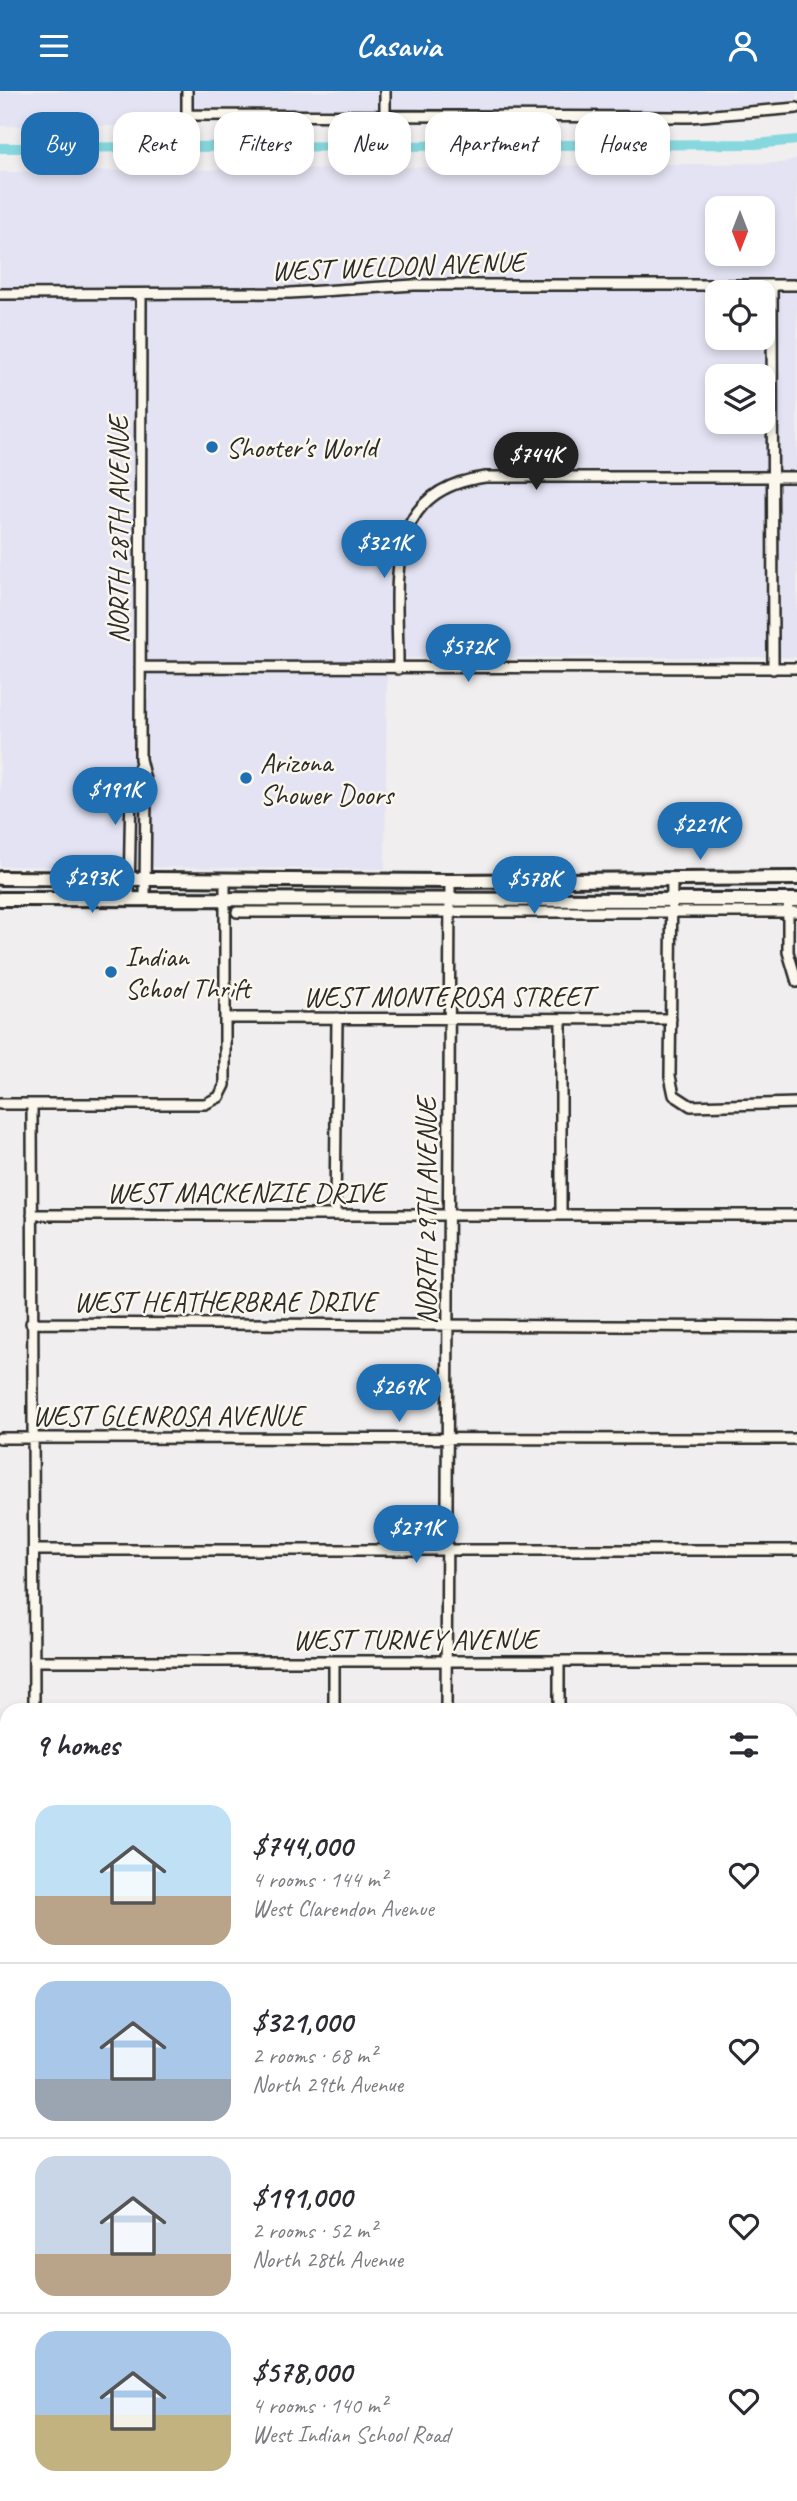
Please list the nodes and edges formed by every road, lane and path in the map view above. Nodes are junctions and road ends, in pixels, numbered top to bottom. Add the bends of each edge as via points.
1 (187, 91) edge
2 (385, 91) edge
3 (797, 108) edge
4 (385, 112) edge
5 (328, 115) edge
6 (411, 115) edge
7 (705, 285) edge
8 (775, 285) edge
9 (797, 285) edge
10 (0, 294) edge
11 (141, 294) junction
12 (772, 350) edge
13 (773, 477) junction
14 (797, 477) edge
15 (140, 667) junction
16 (797, 668) edge
17 (398, 669) junction
18 (773, 669) junction
19 (140, 766) junction
20 (0, 878) edge
21 (797, 878) edge
22 (130, 879) junction
23 (145, 879) junction
24 (671, 879) junction
25 (225, 880) junction
26 (450, 881) junction
27 (129, 898) junction
28 (145, 898) junction
29 (225, 898) junction
30 (0, 899) edge
31 (450, 905) junction
32 (671, 906) junction
33 (793, 906) edge
34 (237, 912) dead end
35 (797, 982) edge
36 (225, 1018) junction
37 (337, 1018) junction
38 (449, 1019) junction
39 (561, 1019) junction
40 (671, 1019) junction
41 (797, 1103) edge
42 (0, 1104) edge
43 (32, 1104) junction
44 (32, 1215) junction
45 (335, 1215) junction
46 (449, 1215) junction
47 (561, 1215) junction
48 (797, 1215) edge
49 (31, 1323) junction
50 (449, 1325) junction
51 (797, 1327) edge
52 (0, 1438) edge
53 (32, 1438) junction
54 (797, 1439) edge
55 (448, 1440) junction
56 (34, 1551) junction
57 (448, 1551) junction
58 (797, 1551) edge
59 (34, 1661) junction
60 (334, 1661) junction
61 (446, 1661) junction
62 (559, 1661) junction
63 (797, 1661) edge
64 (34, 1703) edge
65 (334, 1703) edge
66 (446, 1703) edge
67 (559, 1703) edge

1 - 5 street via 187,115
2 - 4 street
3 - 6 street via 690,117
7 - 11 street, WEST WELDON AVENUE via 414,285 318,293
8 - 9 street, WEST WELDON AVENUE
10 - 11 street, WEST WELDON AVENUE
11 - 15 street, NORTH 28TH AVENUE
12 - 13 street
13 - 14 street
13 - 17 street via 485,477 446,487 421,505 403,534
13 - 18 street
15 - 17 street
15 - 19 street, NORTH 28TH AVENUE
16 - 18 street
17 - 18 street
19 - 22 street, NORTH 28TH AVENUE via 131,784
19 - 23 street, NORTH 28TH AVENUE via 146,784
20 - 22 main road
21 - 24 main road
22 - 23 main road
22 - 27 street, NORTH 28TH AVENUE
23 - 25 main road
23 - 28 street, NORTH 28TH AVENUE
24 - 26 main road
24 - 32 street
25 - 26 main road
25 - 29 street
26 - 31 street, NORTH 29TH AVENUE
27 - 28 main road
27 - 30 main road
28 - 29 main road
29 - 31 main road
29 - 36 street
31 - 32 main road
31 - 34 street
31 - 38 street, NORTH 29TH AVENUE
32 - 33 main road
32 - 40 street
33 - 35 street via 788,952
36 - 37 street, WEST MONTEROSA STREET
36 - 43 street via 226,1084 219,1097 205,1104
37 - 38 street, WEST MONTEROSA STREET
37 - 45 street
38 - 39 street, WEST MONTEROSA STREET
38 - 46 street, NORTH 29TH AVENUE
39 - 40 street, WEST MONTEROSA STREET
39 - 47 street
40 - 41 street via 670,1087 677,1100 691,1106
42 - 43 street
43 - 44 street
44 - 45 street, WEST MACKENZIE DRIVE
44 - 49 street
45 - 46 street, WEST MACKENZIE DRIVE
46 - 47 street, WEST MACKENZIE DRIVE
46 - 50 street, NORTH 29TH AVENUE
47 - 48 street, WEST MACKENZIE DRIVE
49 - 50 street, WEST HEATHERBRAE DRIVE
49 - 53 street
50 - 51 street, WEST HEATHERBRAE DRIVE
50 - 55 street, NORTH 29TH AVENUE
52 - 53 street, WEST GLENROSA AVENUE
53 - 55 street, WEST GLENROSA AVENUE
53 - 56 street
54 - 55 street, WEST GLENROSA AVENUE
55 - 57 street, NORTH 29TH AVENUE
56 - 57 street
56 - 59 street
57 - 58 street
57 - 61 street, NORTH 29TH AVENUE
59 - 60 street, WEST TURNEY AVENUE
59 - 64 street
60 - 61 street, WEST TURNEY AVENUE
60 - 65 street
61 - 62 street, WEST TURNEY AVENUE
61 - 66 street, NORTH 29TH AVENUE
62 - 63 street, WEST TURNEY AVENUE
62 - 67 street

